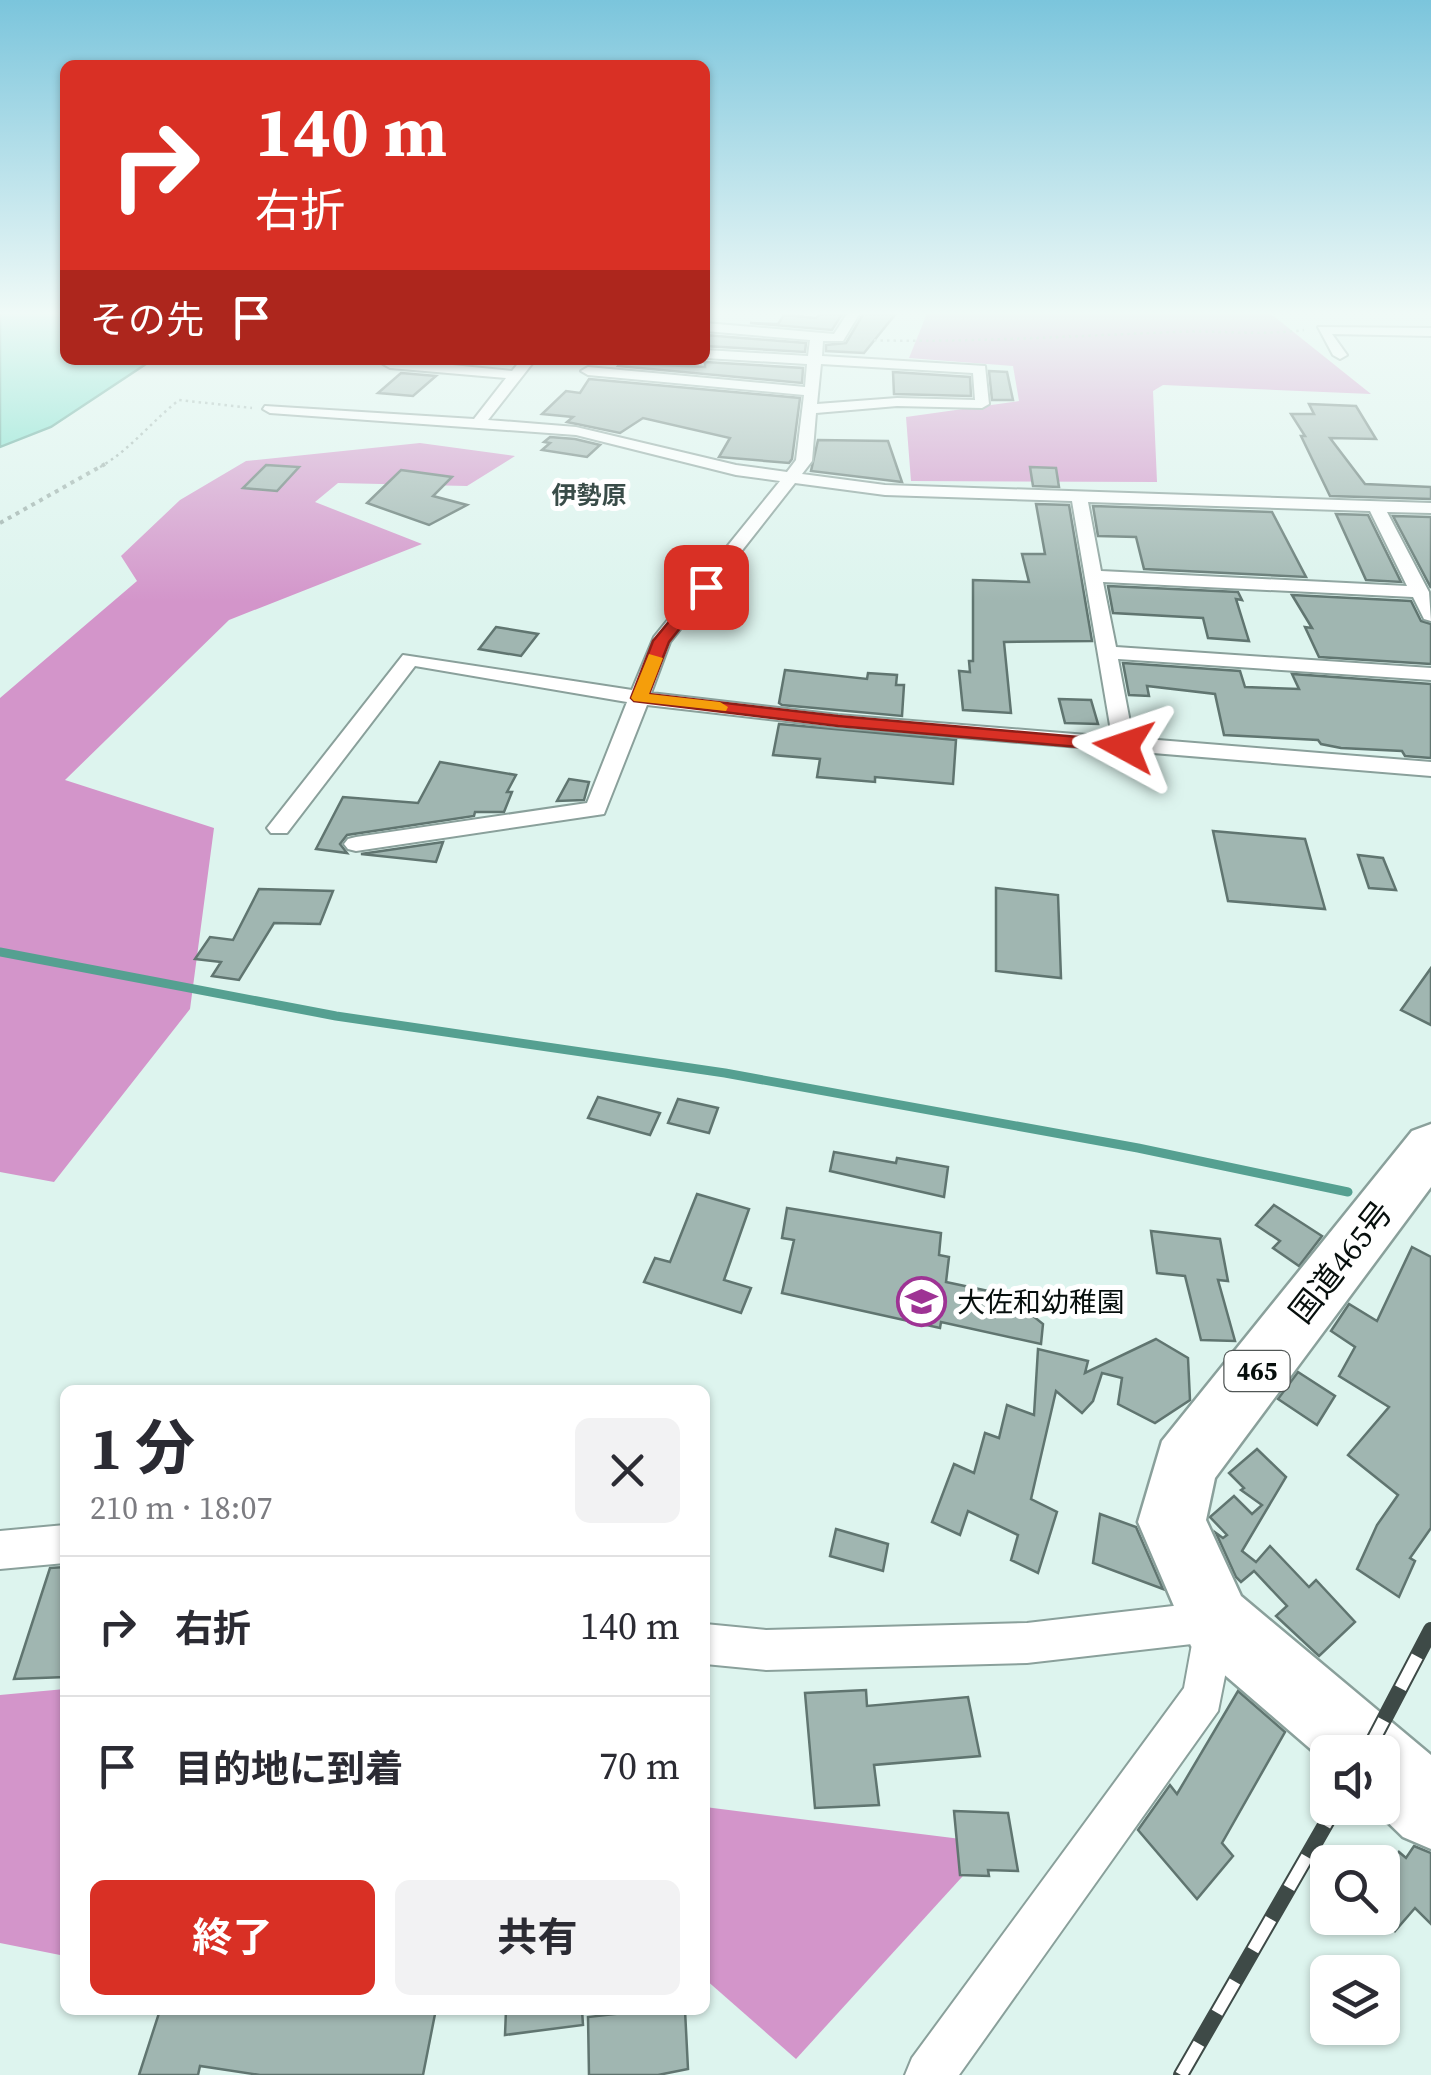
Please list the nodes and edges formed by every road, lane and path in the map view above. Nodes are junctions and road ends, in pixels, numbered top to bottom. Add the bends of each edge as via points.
1 (169, 408) edge
2 (251, 408) edge
3 (489, 408) edge
4 (824, 408) edge
5 (810, 409) joint
6 (270, 410) joint
7 (479, 422) junction
8 (794, 478) junction
9 (1079, 496) junction
10 (1376, 506) junction
11 (1431, 508) edge
12 (0, 523) edge
13 (1096, 576) junction
14 (1420, 592) junction
15 (1431, 615) edge
16 (1107, 652) junction
17 (1431, 674) edge
18 (640, 698) junction
19 (1124, 746) junction
20 (1431, 769) edge
21 (279, 828) dead end
22 (356, 844) dead end
23 (1431, 1146) edge
24 (60, 1544) edge
25 (0, 1550) edge
26 (1216, 1620) junction
27 (710, 1644) edge
28 (1352, 1735) edge
29 (1400, 1779) edge
30 (1431, 1809) edge
31 (929, 2075) edge

1 - 12 path via 116,458
2 - 6 path
3 - 7 street
4 - 5 street
5 - 8 street via 804,461
6 - 7 street
7 - 8 street via 576,432
8 - 9 street via 885,490
8 - 18 street via 661,641
9 - 10 street
9 - 13 street
10 - 11 street
10 - 14 street
13 - 14 street
13 - 16 street
14 - 15 street
16 - 17 street
16 - 19 street
18 - 19 street
18 - 21 street via 410,659
18 - 22 street via 596,809
19 - 20 street
23 - 26 highway, 国道465号 / 465 via 1185,1464 1172,1522
24 - 25 street
26 - 27 street via 1027,1643 766,1650
26 - 28 highway, 国道465号 / 465
26 - 31 street via 1202,1696
29 - 30 highway

